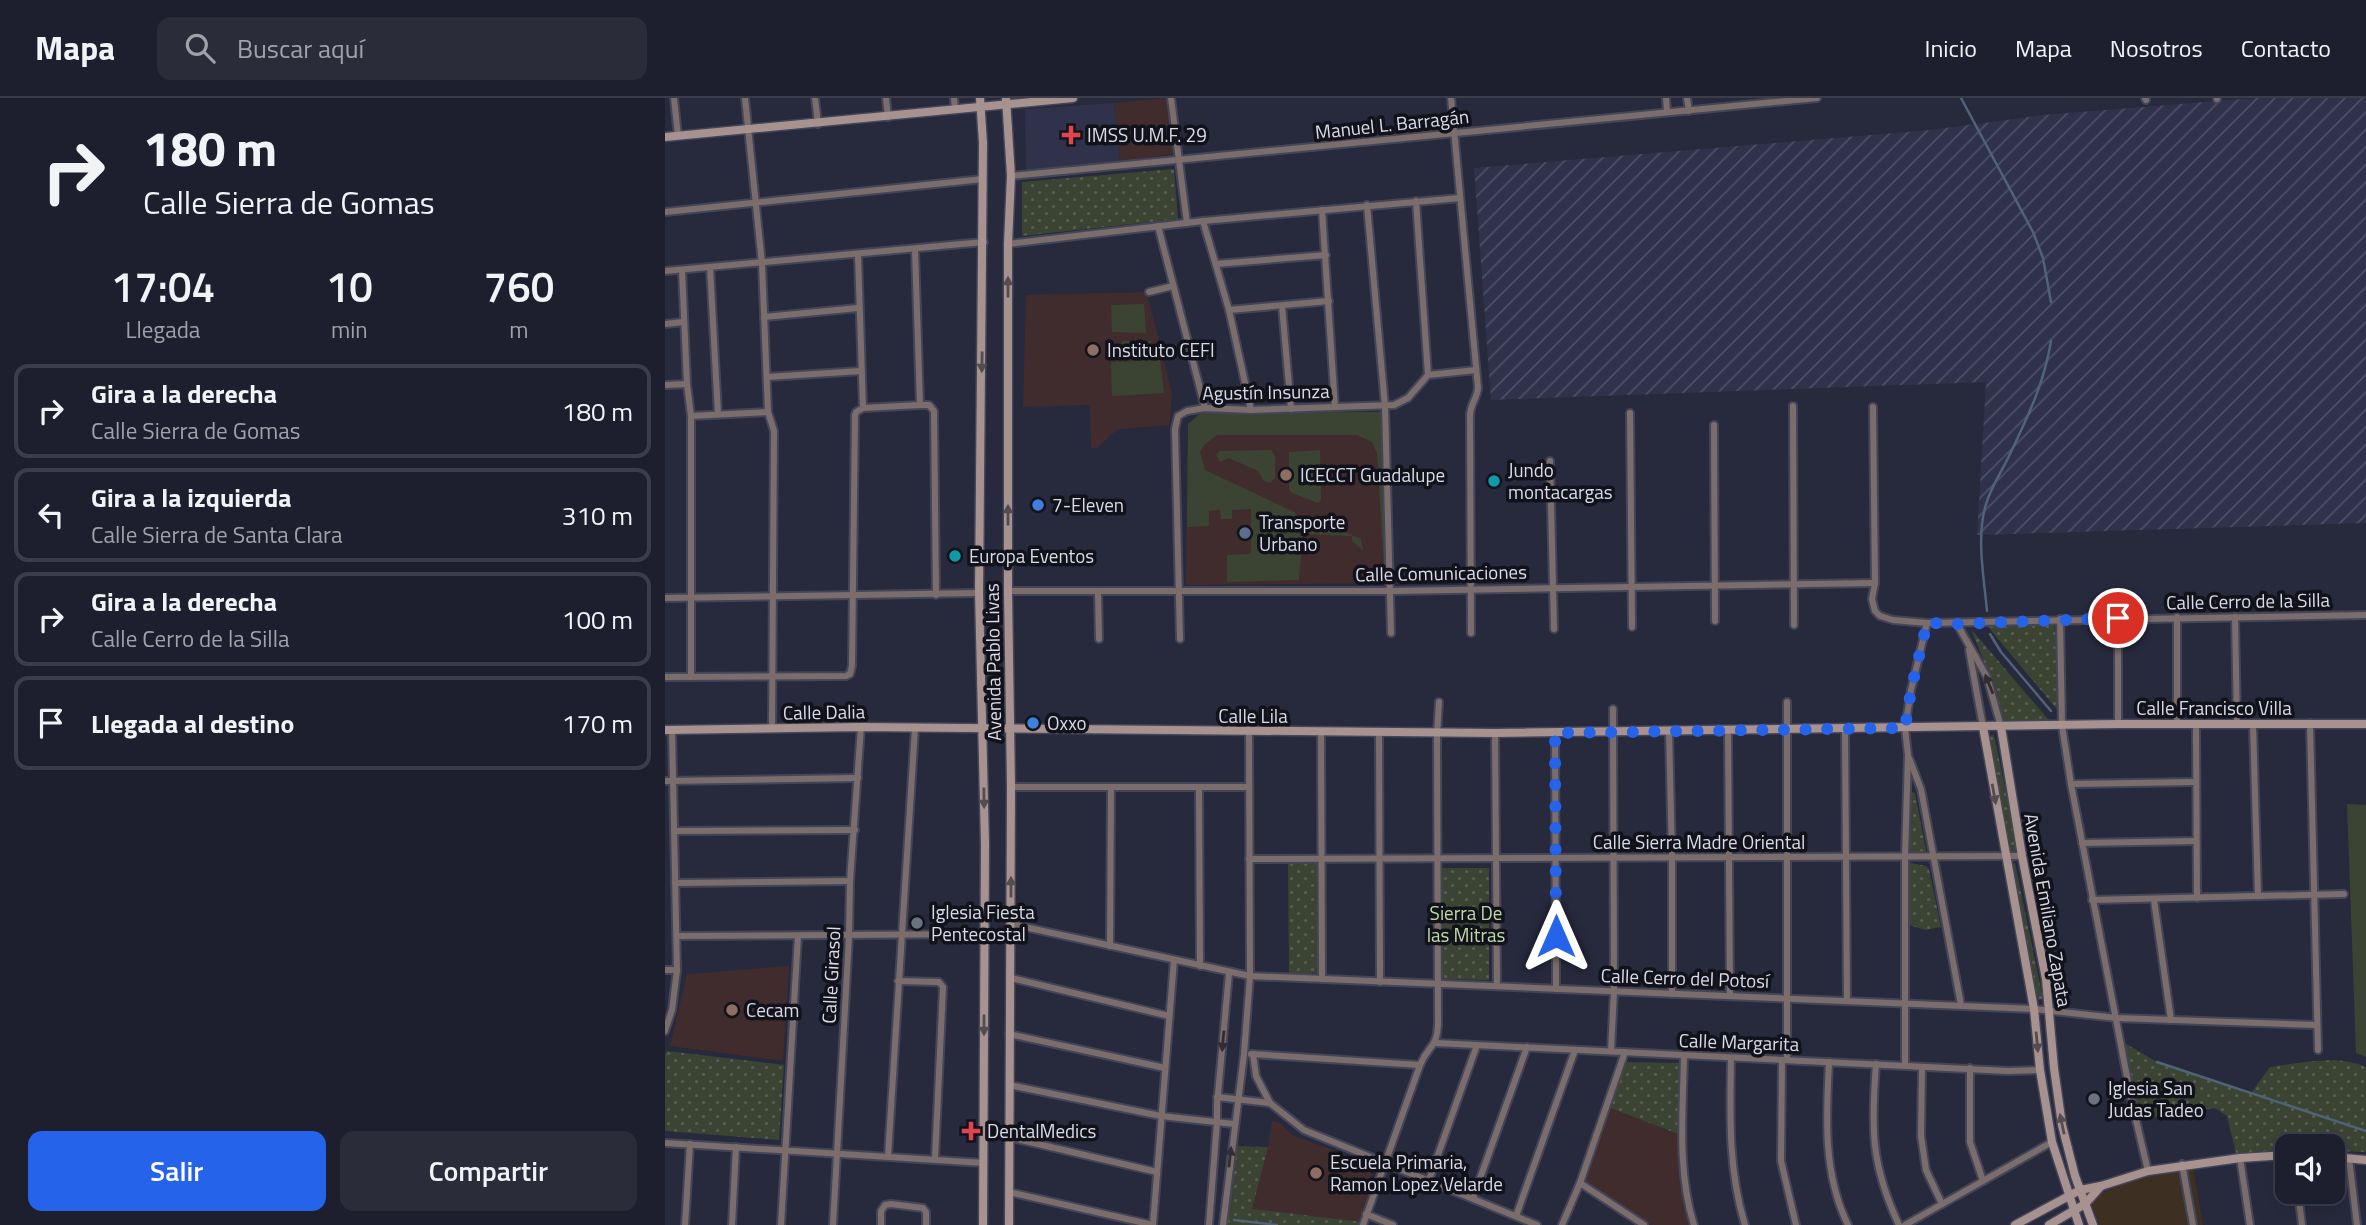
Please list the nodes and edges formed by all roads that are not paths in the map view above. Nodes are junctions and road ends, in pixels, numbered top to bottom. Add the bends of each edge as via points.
1 (674, 98) edge
2 (745, 98) edge
3 (815, 98) edge
4 (886, 98) edge
5 (954, 98) edge
6 (1073, 98) edge
7 (1171, 98) edge
8 (1451, 98) edge
9 (1666, 98) edge
10 (1687, 98) edge
11 (1818, 98) edge
12 (1006, 101) edge
13 (980, 103) edge
14 (955, 110) junction
15 (1667, 111) junction
16 (1689, 111) junction
17 (888, 117) junction
18 (818, 124) junction
19 (747, 130) junction
20 (1455, 134) junction
21 (678, 136) junction
22 (665, 137) edge
23 (1178, 162) junction
24 (1011, 176) junction
25 (983, 179) junction
26 (1460, 198) junction
27 (1416, 201) junction
28 (755, 202) junction
29 (1367, 205) junction
30 (1322, 210) junction
31 (665, 212) edge
32 (1203, 221) junction
33 (1187, 223) junction
34 (1158, 226) junction
35 (984, 242) junction
36 (1008, 244) junction
37 (915, 250) junction
38 (858, 255) junction
39 (1325, 255) junction
40 (762, 264) junction
41 (1216, 264) junction
42 (711, 267) junction
43 (682, 270) junction
44 (665, 271) edge
45 (1173, 286) junction
46 (1149, 292) dead end
47 (1329, 301) junction
48 (1282, 306) junction
49 (858, 308) junction
50 (1229, 310) junction
51 (764, 317) junction
52 (683, 322) junction
53 (665, 324) edge
54 (1476, 370) junction
55 (861, 371) junction
56 (1428, 375) junction
57 (767, 377) junction
58 (687, 384) junction
59 (665, 386) edge
60 (920, 405) junction
61 (1385, 406) junction
62 (1793, 406) dead end
63 (1335, 407) junction
64 (1873, 407) dead end
65 (1205, 408) junction
66 (1291, 409) junction
67 (860, 410) junction
68 (1251, 410) junction
69 (768, 412) junction
70 (1630, 413) dead end
71 (718, 414) junction
72 (691, 416) junction
73 (1714, 425) dead end
74 (1550, 461) dead end
75 (1793, 583) junction
76 (1875, 583) junction
77 (1715, 584) junction
78 (1631, 585) junction
79 (1552, 587) junction
80 (1473, 588) junction
81 (1008, 591) junction
82 (1179, 591) junction
83 (1392, 591) junction
84 (1098, 592) junction
85 (979, 593) junction
86 (772, 595) junction
87 (936, 595) junction
88 (851, 596) junction
89 (665, 597) edge
90 (693, 597) junction
91 (2366, 615) edge
92 (2177, 617) junction
93 (2235, 617) junction
94 (2118, 618) junction
95 (2060, 619) junction
96 (1716, 621) dead end
97 (1927, 623) junction
98 (1957, 624) junction
99 (1794, 625) dead end
100 (1632, 627) dead end
101 (1554, 629) dead end
102 (1391, 633) dead end
103 (1471, 633) dead end
104 (1099, 639) dead end
105 (1180, 639) dead end
106 (1969, 644) junction
107 (665, 677) edge
108 (691, 677) junction
109 (772, 677) junction
110 (1439, 702) dead end
111 (1787, 702) dead end
112 (1613, 709) dead end
113 (2310, 723) junction
114 (2118, 724) junction
115 (2177, 724) junction
116 (2196, 724) junction
117 (2237, 724) junction
118 (2366, 724) edge
119 (2253, 725) junction
120 (2062, 726) junction
121 (861, 727) junction
122 (1983, 727) junction
123 (2001, 727) junction
124 (772, 728) junction
125 (915, 728) junction
126 (1905, 728) junction
127 (1845, 729) junction
128 (669, 730) edge
129 (983, 730) junction
130 (1009, 730) junction
131 (1728, 730) junction
132 (1787, 730) junction
133 (1669, 731) junction
134 (1249, 732) junction
135 (1321, 732) junction
136 (1612, 732) junction
137 (1379, 733) junction
138 (1437, 733) junction
139 (1495, 733) junction
140 (1555, 733) junction
141 (1909, 755) junction
142 (858, 778) junction
143 (669, 781) edge
144 (2195, 782) junction
145 (2071, 784) junction
146 (1011, 787) junction
147 (1199, 787) junction
148 (1249, 787) junction
149 (1111, 788) junction
150 (855, 830) junction
151 (674, 831) junction
152 (2196, 841) junction
153 (2082, 843) junction
154 (2005, 856) junction
155 (2022, 856) junction
156 (1730, 857) junction
157 (1787, 857) junction
158 (1847, 857) junction
159 (1905, 857) junction
160 (1932, 857) junction
161 (1379, 858) junction
162 (1437, 858) junction
163 (1497, 858) junction
164 (1555, 858) junction
165 (1614, 858) junction
166 (1672, 858) junction
167 (1249, 859) junction
168 (1321, 859) junction
169 (850, 881) junction
170 (675, 883) junction
171 (2344, 894) dead end
172 (2257, 895) junction
173 (2314, 895) junction
174 (2197, 898) junction
175 (2092, 900) junction
176 (2154, 900) junction
177 (1011, 924) junction
178 (901, 934) junction
179 (983, 934) junction
180 (677, 936) junction
181 (798, 936) junction
182 (849, 936) junction
183 (1110, 946) junction
184 (1174, 960) junction
185 (1200, 966) junction
186 (665, 970) edge
187 (677, 970) junction
188 (1229, 973) junction
189 (1250, 976) junction
190 (1011, 978) junction
191 (1322, 979) junction
192 (898, 981) junction
193 (1380, 982) junction
194 (1438, 984) junction
195 (1497, 986) junction
196 (1556, 989) junction
197 (1614, 991) junction
198 (1672, 994) junction
199 (1730, 996) junction
200 (1788, 998) junction
201 (1847, 1001) junction
202 (1906, 1003) junction
203 (1961, 1005) junction
204 (2034, 1009) junction
205 (2050, 1010) junction
206 (1169, 1016) junction
207 (2117, 1018) junction
208 (2171, 1020) junction
209 (2316, 1025) junction
210 (665, 1031) edge
211 (1009, 1034) junction
212 (1436, 1043) junction
213 (1478, 1045) junction
214 (1527, 1047) junction
215 (1575, 1049) junction
216 (2318, 1050) dead end
217 (1612, 1051) junction
218 (1625, 1052) junction
219 (1244, 1054) junction
220 (1253, 1054) junction
221 (1684, 1056) junction
222 (1731, 1058) junction
223 (1784, 1060) junction
224 (1829, 1062) junction
225 (1876, 1064) junction
226 (1420, 1065) junction
227 (1905, 1065) junction
228 (1922, 1066) junction
229 (1165, 1068) junction
230 (1970, 1068) junction
231 (2040, 1070) junction
232 (1009, 1085) junction
233 (1217, 1097) junction
234 (1237, 1098) junction
235 (1270, 1103) junction
236 (1161, 1116) junction
237 (1217, 1122) junction
238 (1234, 1124) junction
239 (1008, 1138) junction
240 (2052, 1142) junction
241 (665, 1143) edge
242 (690, 1143) junction
243 (736, 1147) junction
244 (785, 1150) junction
245 (836, 1153) junction
246 (888, 1156) junction
247 (2275, 1156) edge
248 (2240, 1158) junction
249 (2345, 1158) edge
250 (2349, 1158) junction
251 (935, 1159) junction
252 (2366, 1160) edge
253 (984, 1163) junction
254 (1384, 1164) junction
255 (2182, 1164) junction
256 (2147, 1171) junction
257 (1157, 1172) junction
258 (1429, 1180) junction
259 (1983, 1181) junction
260 (1580, 1182) junction
261 (2101, 1186) junction
262 (2080, 1190) junction
263 (1009, 1192) junction
264 (2068, 1195) junction
265 (1473, 1198) junction
266 (1942, 1204) junction
267 (2085, 1204) junction
268 (2299, 1204) edge
269 (2073, 1211) junction
270 (1366, 1214) junction
271 (1516, 1216) junction
272 (685, 1225) edge
273 (732, 1225) edge
274 (781, 1225) edge
275 (833, 1225) edge
276 (881, 1225) edge
277 (926, 1225) edge
278 (983, 1225) edge
279 (1009, 1225) edge
280 (1153, 1225) edge
281 (1209, 1225) edge
282 (1223, 1225) edge
283 (1363, 1225) edge
284 (1393, 1225) edge
285 (1537, 1225) edge
286 (1562, 1225) edge
287 (1644, 1225) edge
288 (1694, 1225) edge
289 (1745, 1225) edge
290 (1796, 1225) edge
291 (1848, 1225) edge
292 (1899, 1225) edge
293 (1905, 1225) edge
294 (2015, 1225) edge
295 (2049, 1225) edge
296 (2079, 1225) edge
297 (2093, 1225) edge
298 (2193, 1225) edge
299 (2250, 1225) edge
300 (2302, 1225) edge
301 (2357, 1225) edge

1 - 21 street
2 - 19 street
3 - 18 street
4 - 17 street
5 - 14 street
6 - 12 street
7 - 23 street
8 - 20 street
9 - 15 street
10 - 16 street
11 - 16 street, Manuel L. Barragán
12 - 13 street
12 - 24 street, Avenida Pablo Livas
13 - 14 street
13 - 25 street, Avenida Pablo Livas
14 - 17 street
15 - 16 street, Manuel L. Barragán
15 - 20 street, Manuel L. Barragán
17 - 18 street
18 - 19 street
19 - 21 street
19 - 28 street
20 - 23 street, Manuel L. Barragán
20 - 26 street
21 - 22 street
23 - 24 street, Manuel L. Barragán
23 - 33 street
24 - 36 street, Avenida Pablo Livas
25 - 28 street
25 - 35 street, Avenida Pablo Livas
26 - 27 street
26 - 54 street
27 - 29 street
27 - 56 street
28 - 31 street
28 - 40 street
29 - 30 street
29 - 61 street
30 - 32 street
30 - 39 street
32 - 33 street
32 - 41 street
33 - 34 street
34 - 36 street
34 - 45 street
35 - 37 street
35 -> 85 street, Avenida Pablo Livas
81 -> 36 street, Avenida Pablo Livas
37 - 38 street
37 - 60 street
38 - 40 street
38 - 49 street
39 - 41 street
39 - 47 street
40 - 42 street
40 - 51 street
41 - 50 street
42 - 43 street
42 - 71 street
43 - 44 street
43 - 52 street
45 - 46 street
45 - 65 street
47 - 48 street
47 - 63 street
48 - 50 street
48 - 66 street
49 - 51 street
49 - 55 street
50 - 68 street
51 - 57 street
52 - 53 street
52 - 58 street
54 - 56 street
54 - 80 street via 1478,393 1470,407
55 - 57 street
55 - 67 street
56 - 61 street, Agustín Insunza via 1408,398
57 - 69 street
58 - 59 street
58 - 72 street
60 - 67 street
60 - 87 street via 929,405 934,411
61 - 63 street, Agustín Insunza
61 - 83 street
62 - 75 street
63 - 66 street, Agustín Insunza
64 - 76 street
65 - 68 street, Agustín Insunza
65 - 82 street, Agustín Insunza via 1183,413 1176,421
66 - 68 street, Agustín Insunza
67 - 88 street
69 - 71 street
69 - 86 street via 774,431
70 - 78 street
71 - 72 street
72 - 90 street
73 - 77 street
74 - 79 street
75 - 76 street, Calle Comunicaciones
75 - 77 street, Calle Comunicaciones
75 - 99 street
76 - 97 street, Calle Cerro de la Silla via 1872,599 1880,616
77 - 78 street, Calle Comunicaciones
77 - 96 street
78 - 79 street, Calle Comunicaciones
78 - 100 street
79 - 80 street, Calle Comunicaciones
79 - 101 street
80 - 83 street, Calle Comunicaciones
80 - 103 street
81 - 84 street, Calle Comunicaciones
81 - 130 street, Avenida Pablo Livas
82 - 83 street, Calle Comunicaciones
82 - 84 street, Calle Comunicaciones
82 - 105 street
83 - 102 street
84 - 104 street
85 - 87 street
85 - 129 street, Avenida Pablo Livas
86 - 88 street
86 - 90 street
86 - 109 street
87 - 88 street
88 - 109 street via 850,674
89 - 90 street
90 - 108 street
91 - 93 street, Calle Cerro de la Silla
92 - 93 street, Calle Cerro de la Silla
92 - 94 street, Calle Cerro de la Silla
92 - 115 street
93 - 117 street
94 - 95 street, Calle Cerro de la Silla
94 - 114 street
95 - 98 street, Calle Cerro de la Silla
95 - 120 street
97 - 98 street, Calle Cerro de la Silla
97 - 126 street
98 - 106 street, Avenida Emiliano Zapata
106 - 122 street, Avenida Emiliano Zapata
123 -> 106 street, Avenida Emiliano Zapata via 1987,677
107 - 108 street
108 - 109 street
109 - 124 street
110 - 138 street
111 - 132 street
112 - 136 street
113 - 118 street, Calle Francisco Villa
113 - 119 street, Calle Francisco Villa
113 - 173 street
114 - 115 street, Calle Francisco Villa
114 - 120 street, Calle Francisco Villa
115 - 116 street, Calle Francisco Villa
116 - 117 street, Calle Francisco Villa
116 - 144 street
117 - 119 street, Calle Francisco Villa
119 - 172 street
120 - 123 street, Calle Francisco Villa
120 - 145 street
121 - 124 street, Calle Dalia
121 - 125 street, Calle Dalia
121 - 142 street, Calle Girasol
122 - 123 street, Calle Francisco Villa
122 - 126 street, Calle Francisco Villa
122 -> 154 street, Avenida Emiliano Zapata
123 - 155 street, Avenida Emiliano Zapata
124 - 128 street, Calle Dalia
125 - 129 street, Calle Dalia
125 - 178 street
126 - 127 street, Calle Francisco Villa
126 - 141 street
127 - 132 street, Calle Francisco Villa
127 - 158 street
128 - 143 street
129 - 130 street, Calle Lila
129 -> 179 street, Avenida Pablo Livas
130 - 134 street, Calle Lila
130 - 146 street, Avenida Pablo Livas
131 - 132 street, Calle Lila
131 - 133 street, Calle Lila
131 - 156 street
132 - 157 street
133 - 136 street, Calle Lila
133 - 166 street
134 - 135 street, Calle Lila
134 - 148 street
135 - 137 street, Calle Lila
135 - 168 street
136 - 140 street, Calle Lila
136 - 165 street
137 - 138 street, Calle Lila
137 - 161 street
138 - 139 street, Calle Lila
138 - 162 street
139 - 140 street, Calle Lila
139 - 163 street
140 - 164 street
141 - 159 street
141 - 160 street via 1921,789
142 - 143 street
142 - 150 street, Calle Girasol
143 - 151 street
144 - 145 street
144 - 152 street
145 - 153 street
146 - 149 street
177 -> 146 street, Avenida Pablo Livas
147 - 148 street
147 - 149 street
147 - 185 street
148 - 167 street
149 - 183 street
150 - 151 street
150 - 169 street, Calle Girasol
151 - 170 street
152 - 153 street
152 - 174 street
153 - 175 street
154 - 155 street, Calle Sierra Madre Oriental
154 - 160 street, Calle Sierra Madre Oriental
154 - 204 street, Avenida Emiliano Zapata
155 - 205 street, Avenida Emiliano Zapata
156 - 157 street, Calle Sierra Madre Oriental
156 - 166 street, Calle Sierra Madre Oriental
156 - 199 street
157 - 158 street, Calle Sierra Madre Oriental
157 - 200 street
158 - 159 street, Calle Sierra Madre Oriental
158 - 201 street
159 - 160 street, Calle Sierra Madre Oriental
159 - 202 street
160 - 203 street
161 - 162 street, Calle Sierra Madre Oriental
161 - 168 street, Calle Sierra Madre Oriental
161 - 193 street
162 - 163 street, Calle Sierra Madre Oriental
162 - 194 street
163 - 164 street, Calle Sierra Madre Oriental
163 - 195 street
164 - 165 street, Calle Sierra Madre Oriental
164 - 196 street
165 - 166 street, Calle Sierra Madre Oriental
165 - 197 street
166 - 198 street
167 - 168 street, Calle Sierra Madre Oriental
167 - 189 street
168 - 191 street
169 - 170 street
169 - 182 street, Calle Girasol
170 - 180 street
171 - 173 street
172 - 173 street
172 - 174 street
173 - 209 street
174 - 176 street
175 - 176 street
175 - 207 street
176 - 208 street
177 - 183 street, Calle Cerro del Potosí
177 - 190 street, Avenida Pablo Livas
178 - 179 street
178 - 182 street
178 - 192 street
179 -> 253 street, Avenida Pablo Livas
180 - 181 street
180 - 187 street
181 - 182 street
181 - 244 street
182 - 245 street, Calle Girasol
183 - 184 street, Calle Cerro del Potosí
184 - 185 street, Calle Cerro del Potosí
184 - 206 street
185 - 188 street, Calle Cerro del Potosí
186 - 187 street
187 - 210 street
188 - 189 street, Calle Cerro del Potosí
188 -> 233 street
189 - 191 street, Calle Cerro del Potosí
189 - 219 street
190 - 206 street
190 - 211 street, Avenida Pablo Livas
191 - 193 street, Calle Cerro del Potosí
192 - 246 street
192 - 251 street via 939,982 943,987
193 - 194 street, Calle Cerro del Potosí
194 - 195 street, Calle Cerro del Potosí
194 - 212 street
195 - 196 street, Calle Cerro del Potosí
196 - 197 street, Calle Cerro del Potosí
197 - 198 street, Calle Cerro del Potosí
197 - 217 street
198 - 199 street, Calle Cerro del Potosí
199 - 200 street, Calle Cerro del Potosí
200 - 201 street, Calle Cerro del Potosí
200 - 223 street
201 - 202 street, Calle Cerro del Potosí
202 - 203 street, Calle Cerro del Potosí
202 - 227 street
203 - 204 street, Calle Cerro del Potosí
204 - 205 street, Calle Cerro del Potosí
204 -> 231 street, Avenida Emiliano Zapata
205 - 207 street, Calle Cerro del Potosí
262 -> 205 street, Avenida Emiliano Zapata via 2058,1099
206 - 229 street
207 - 208 street, Calle Cerro del Potosí
207 - 256 street
208 - 209 street, Calle Cerro del Potosí
209 - 216 street
211 - 229 street
211 - 232 street, Avenida Pablo Livas
212 - 213 street, Calle Margarita
212 - 226 street
213 - 214 street, Calle Margarita
213 - 258 street
214 - 215 street, Calle Margarita
214 - 265 street
215 - 217 street, Calle Margarita
215 - 271 street
217 - 218 street, Calle Margarita
218 - 221 street, Calle Margarita
218 - 260 street
219 - 220 street
219 - 234 street
220 - 226 street
220 - 235 street via 1256,1076
221 - 222 street, Calle Margarita
221 - 288 street via 1685,1177
222 - 223 street, Calle Margarita
222 - 289 street via 1731,1144
223 - 224 street, Calle Margarita
223 - 290 street via 1781,1161
224 - 225 street, Calle Margarita
224 - 291 street via 1828,1154
225 - 227 street, Calle Margarita
225 - 292 street via 1873,1129 1877,1170
226 - 254 street
227 - 228 street, Calle Margarita
228 - 230 street, Calle Margarita
228 - 266 street via 1921,1136 1926,1170
229 - 236 street
230 - 231 street, Calle Margarita
230 - 259 street via 1970,1142
231 - 240 street, Avenida Emiliano Zapata
232 - 236 street
232 - 239 street, Avenida Pablo Livas
233 - 234 street
233 - 237 street
234 - 235 street
234 - 238 street
235 - 254 street via 1304,1130
236 - 237 street
236 - 257 street
237 - 238 street
237 - 281 street
282 -> 238 street
239 - 257 street
239 - 263 street, Avenida Pablo Livas
240 - 259 street
240 - 264 street, Avenida Emiliano Zapata
241 - 242 street
242 - 243 street
242 - 272 street
243 - 244 street
243 - 273 street
244 - 245 street
244 - 274 street
245 - 246 street
245 - 275 street, Calle Girasol
246 - 251 street
247 - 248 street
248 - 255 street
248 - 299 street
249 - 250 street
250 - 252 street
250 - 301 street
251 - 253 street
253 - 278 street, Avenida Pablo Livas
254 - 258 street
254 - 270 street
255 - 256 street
255 - 298 street
256 - 261 street
257 - 280 street
258 - 265 street
259 - 266 street
260 - 286 street
260 - 287 street
261 - 262 street
261 - 267 street
262 - 264 street
262 - 267 street, Avenida Emiliano Zapata
263 - 279 street, Avenida Pablo Livas
263 - 280 street
264 - 269 street, Avenida Emiliano Zapata
264 - 294 street
265 - 271 street
266 - 293 street
267 - 269 street
267 - 297 street, Avenida Emiliano Zapata
268 - 300 street
269 - 295 street
269 - 296 street, Avenida Emiliano Zapata
270 - 283 street
270 - 284 street
271 - 285 street
276 - 277 street via 881,1211 891,1204 921,1207

